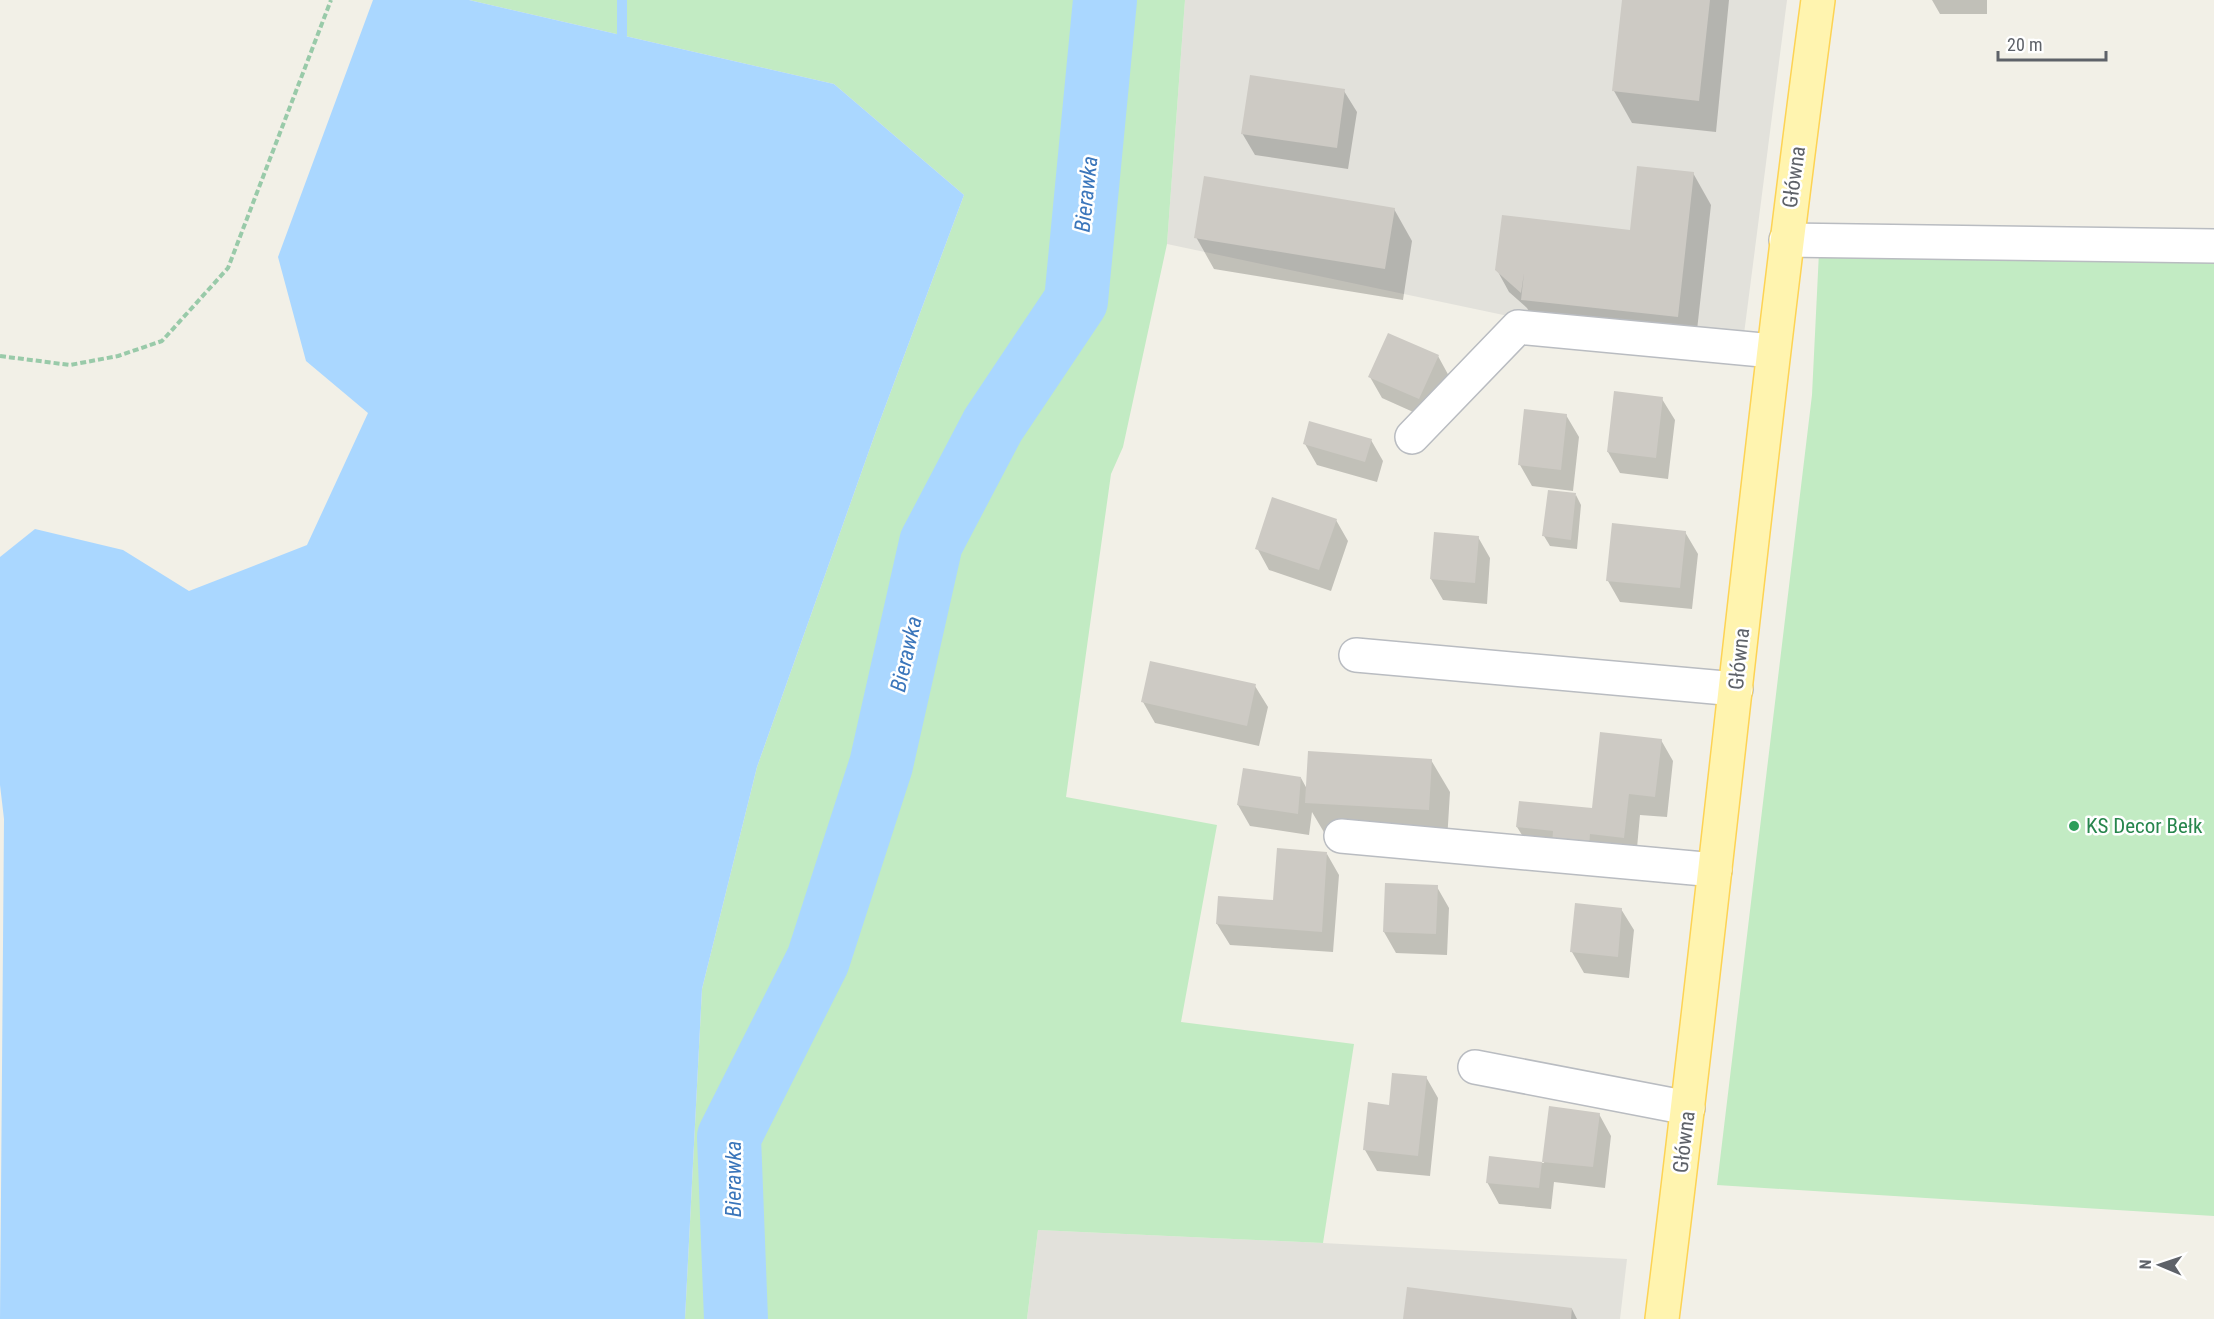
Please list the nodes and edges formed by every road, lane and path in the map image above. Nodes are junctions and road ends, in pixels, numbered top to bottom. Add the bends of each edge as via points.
1 (331, 0) edge
2 (1818, 0) edge
3 (1786, 240) junction
4 (2214, 246) edge
5 (1773, 351) junction
6 (0, 356) edge
7 (1412, 437) dead end
8 (1356, 655) dead end
9 (1736, 689) junction
10 (1341, 836) dead end
11 (1715, 870) junction
12 (1475, 1067) dead end
13 (1688, 1108) junction
14 (1662, 1319) edge

1 - 6 path via 228,268 162,341 118,356 70,365
2 - 3 main road, Główna
3 - 4 lane
3 - 5 main road, Główna
5 - 7 lane via 1518,327
5 - 9 main road, Główna
8 - 9 lane
9 - 11 main road, Główna
10 - 11 lane
11 - 13 main road, Główna
12 - 13 lane
13 - 14 main road, Główna

